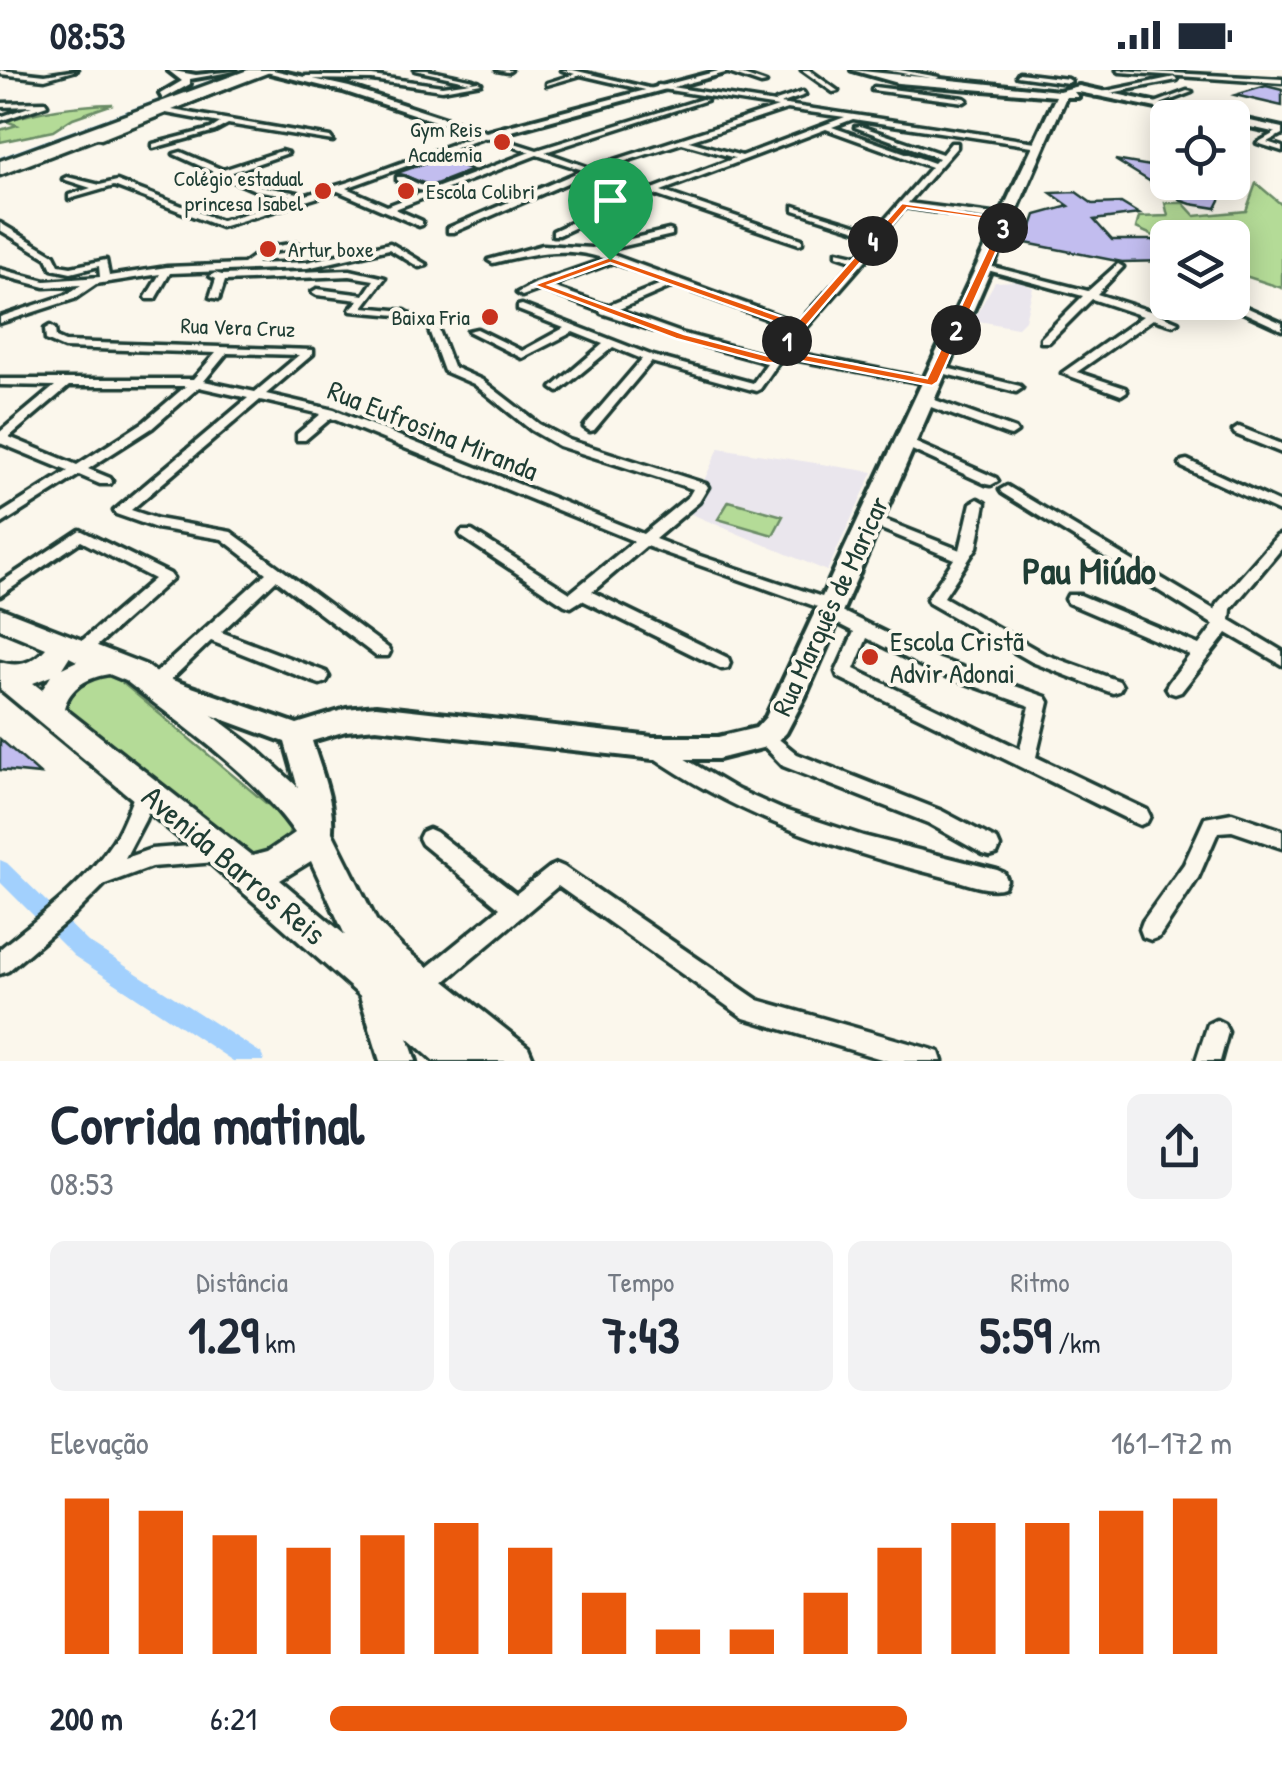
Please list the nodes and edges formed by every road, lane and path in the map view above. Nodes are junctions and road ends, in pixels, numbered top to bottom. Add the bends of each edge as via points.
1 (74, 70) edge
2 (172, 70) edge
3 (233, 70) edge
4 (261, 70) edge
5 (418, 70) edge
6 (565, 70) edge
7 (606, 70) edge
8 (726, 70) edge
9 (805, 70) edge
10 (856, 70) edge
11 (1120, 70) edge
12 (0, 72) edge
13 (1019, 72) edge
14 (1166, 72) edge
15 (582, 74) junction
16 (890, 74) edge
17 (1202, 74) junction
18 (184, 75) junction
19 (936, 76) dead end
20 (306, 78) junction
21 (1282, 80) edge
22 (763, 83) dead end
23 (549, 84) dead end
24 (656, 88) junction
25 (874, 89) junction
26 (1076, 89) edge
27 (835, 91) dead end
28 (1189, 92) dead end
29 (864, 93) dead end
30 (803, 94) dead end
31 (162, 96) junction
32 (704, 100) dead end
33 (964, 100) dead end
34 (1167, 100) edge
35 (774, 103) junction
36 (1150, 104) edge
37 (0, 105) edge
38 (790, 106) junction
39 (163, 111) junction
40 (851, 118) junction
41 (0, 119) edge
42 (960, 120) dead end
43 (228, 121) junction
44 (840, 122) junction
45 (1250, 124) edge
46 (826, 127) junction
47 (213, 130) junction
48 (1282, 131) edge
49 (224, 134) dead end
50 (482, 136) junction
51 (330, 139) dead end
52 (954, 139) junction
53 (682, 141) junction
54 (1039, 145) junction
55 (156, 146) dead end
56 (538, 152) junction
57 (1282, 152) edge
58 (284, 153) dead end
59 (178, 154) dead end
60 (943, 156) junction
61 (742, 158) junction
62 (0, 165) edge
63 (936, 166) junction
64 (590, 170) junction
65 (219, 174) junction
66 (400, 178) dead end
67 (68, 180) dead end
68 (101, 188) junction
69 (338, 188) junction
70 (650, 191) junction
71 (432, 193) junction
72 (309, 196) junction
73 (72, 197) dead end
74 (905, 205) junction
75 (797, 208) dead end
76 (388, 209) junction
77 (1007, 219) junction
78 (419, 223) dead end
79 (0, 226) edge
80 (451, 230) dead end
81 (556, 233) dead end
82 (669, 233) dead end
83 (13, 234) junction
84 (877, 234) junction
85 (0, 238) edge
86 (799, 241) dead end
87 (296, 246) dead end
88 (592, 251) junction
89 (840, 253) dead end
90 (493, 260) dead end
91 (610, 260) junction
92 (861, 260) junction
93 (422, 265) dead end
94 (247, 266) junction
95 (985, 268) junction
96 (1118, 268) dead end
97 (206, 269) junction
98 (167, 270) junction
99 (0, 272) edge
100 (221, 278) junction
101 (99, 280) junction
102 (672, 283) junction
103 (539, 285) junction
104 (317, 292) dead end
105 (522, 293) dead end
106 (1090, 294) junction
107 (151, 297) dead end
108 (215, 297) dead end
109 (367, 298) junction
110 (522, 308) dead end
111 (38, 310) junction
112 (605, 311) junction
113 (1150, 313) edge
114 (1250, 313) edge
115 (405, 314) dead end
116 (1150, 316) edge
117 (0, 320) edge
118 (1168, 320) edge
119 (1173, 322) dead end
120 (799, 327) junction
121 (1282, 327) edge
122 (570, 329) junction
123 (434, 330) dead end
124 (473, 331) dead end
125 (1045, 340) dead end
126 (610, 344) junction
127 (224, 349) junction
128 (774, 357) junction
129 (649, 358) junction
130 (0, 382) edge
131 (196, 383) junction
132 (64, 384) junction
133 (931, 384) junction
134 (558, 388) dead end
135 (1016, 388) dead end
136 (1121, 391) dead end
137 (260, 394) junction
138 (330, 413) junction
139 (590, 428) dead end
140 (1239, 431) dead end
141 (1011, 432) dead end
142 (301, 437) dead end
143 (0, 438) edge
144 (906, 442) junction
145 (1282, 450) edge
146 (1186, 464) dead end
147 (80, 470) junction
148 (104, 481) dead end
149 (990, 481) dead end
150 (1008, 490) dead end
151 (978, 503) dead end
152 (1282, 510) edge
153 (869, 519) junction
154 (0, 520) edge
155 (467, 534) dead end
156 (1282, 538) edge
157 (645, 541) junction
158 (963, 556) junction
159 (277, 571) junction
160 (0, 591) edge
161 (575, 596) junction
162 (1074, 600) dead end
163 (830, 609) junction
164 (0, 618) edge
165 (1222, 621) junction
166 (863, 630) junction
167 (209, 634) junction
168 (72, 645) junction
169 (382, 652) dead end
170 (1201, 653) junction
171 (1282, 658) edge
172 (114, 662) junction
173 (722, 664) dead end
174 (3, 676) edge
175 (320, 678) dead end
176 (155, 684) junction
177 (1113, 686) dead end
178 (1174, 687) dead end
179 (48, 713) junction
180 (297, 735) junction
181 (764, 736) junction
182 (654, 748) junction
183 (1026, 762) junction
184 (146, 790) junction
185 (1140, 816) dead end
186 (316, 837) junction
187 (429, 838) dead end
188 (1282, 838) edge
189 (990, 847) dead end
190 (235, 863) junction
191 (105, 874) junction
192 (997, 880) dead end
193 (516, 907) junction
194 (1151, 929) dead end
195 (0, 963) edge
196 (372, 983) junction
197 (422, 986) junction
198 (1216, 1032) dead end
199 (398, 1061) edge
200 (464, 1061) edge
201 (514, 1061) edge
202 (930, 1061) edge
203 (1208, 1061) edge

1 - 12 street via 46,77
2 - 18 main road
3 - 18 main road
3 - 31 main road
4 - 20 main road
4 - 39 main road
4 - 62 highway
5 - 20 street via 478,83 442,88
6 - 15 street
7 - 15 street
8 - 22 street
8 - 24 main road
9 - 27 street
10 - 16 main road
11 - 14 street
13 - 26 street
14 - 17 street
14 - 26 street
15 - 23 street
15 - 24 street
16 - 19 street
16 - 25 street
16 - 26 main road
17 - 21 street
17 - 26 street
18 - 31 main road via 187,82
20 - 50 main road
24 - 35 street
24 - 50 main road
25 - 29 street
25 - 33 street
26 - 36 main road
26 - 54 main road, Rua Marquês de Maricar
28 - 34 street
30 - 35 street
31 - 62 main road
32 - 56 street
35 - 38 street
37 - 41 street via 45,104
38 - 40 street
38 - 53 street
39 - 43 street
39 - 62 main road
40 - 44 street
40 - 52 street
42 - 52 street
43 - 47 street
43 - 51 street
44 - 46 street
44 - 60 street
45 - 48 main road
46 - 61 street
46 - 63 street
47 - 49 street
47 - 55 street
48 - 57 street via 1255,146
50 - 56 street
50 - 69 street
52 - 54 street
52 - 60 street
53 - 61 street
53 - 64 street
54 - 77 main road, Rua Marquês de Maricar
56 - 64 street
56 - 71 street
58 - 65 street
59 - 65 street
60 - 63 street
61 - 70 street
63 - 74 street
64 - 70 street
64 - 80 street
65 - 72 street
66 - 71 street
67 - 68 street
68 - 72 street via 124,186 220,224
68 - 73 street
69 - 72 street
69 - 76 street
70 - 81 street
70 - 86 street
71 - 76 street
74 - 77 street
74 - 84 street
75 - 84 street
76 - 78 street
77 - 95 main road, Rua Marquês de Maricar
79 - 83 street
82 - 88 street
83 - 85 street
83 - 101 street via 50,255 55,267 70,270 96,261 106,267
84 - 92 street
87 - 94 street via 268,250
88 - 90 street via 540,248
88 - 91 street
89 - 92 street
91 - 102 street
91 - 103 street
92 - 120 street
93 - 94 street via 390,246 307,265
94 - 97 street
95 - 106 street
95 - 133 main road, Rua Marquês de Maricar
96 - 106 street
97 - 98 street
97 - 100 street
98 - 101 street
98 - 107 street
99 - 101 street via 45,284
100 - 108 street
100 - 109 street via 378,276
101 - 111 street
102 - 112 street
102 - 120 street
103 - 105 street
103 - 112 street
104 - 109 street
106 - 113 street
106 - 125 street
109 - 115 street via 355,309
110 - 122 street
111 - 117 street
111 - 127 street, Rua Vera Cruz via 51,326 52,340 64,345
112 - 128 street
114 - 121 street
116 - 136 street via 1068,373
118 - 119 street
120 - 128 street
122 - 124 street via 522,355
122 - 126 street
123 - 157 street via 444,364 535,428 701,487
126 - 129 street
126 - 134 street
127 - 131 street
127 - 137 street, Rua Vera Cruz via 309,352
128 - 129 street via 756,387
128 - 133 street
129 - 139 street
130 - 132 street, Rua Eufrosina Miranda
131 - 132 street, Rua Eufrosina Miranda
131 - 137 street, Rua Eufrosina Miranda
131 - 147 street
132 - 143 street
133 - 135 street
133 - 141 street
133 - 144 main road, Rua Marquês de Maricar
137 - 138 street, Rua Eufrosina Miranda
137 - 159 street, Rua Vera Cruz via 121,512 222,533
138 - 142 street
138 - 157 street, Rua Eufrosina Miranda
140 - 145 street
143 - 147 street
144 - 149 street
144 - 153 main road, Rua Marquês de Maricar
146 - 152 street
147 - 148 street
147 - 154 street
150 - 165 street
151 - 158 street
153 - 158 street
153 - 163 main road, Rua Marquês de Maricar
155 - 161 street
156 - 165 street via 1223,608
157 - 161 street
157 - 163 street, Rua Eufrosina Miranda
158 - 177 street via 935,598 1038,658
159 - 167 street
159 - 169 street
160 - 168 street via 80,535 165,578
161 - 173 street
162 - 170 street
163 - 166 street, Rua Eufrosina Miranda
163 - 181 main road, Rua Marquês de Maricar via 785,712
164 - 168 main road, Avenida Barros Reis
165 - 170 street
165 - 171 street
166 - 183 street via 844,672
166 - 183 street, Rua Eufrosina Miranda via 932,664 1040,702
167 - 175 street
167 - 176 street
168 - 172 main road, Avenida Barros Reis
168 - 174 main road via 44,667
170 - 178 street
172 - 176 main road, Avenida Barros Reis
172 - 179 main road via 68,678 50,699
174 - 179 main road, Avenida Barros Reis
176 - 180 main road
176 - 186 main road, Avenida Barros Reis via 278,788
179 - 184 main road, Avenida Barros Reis
180 - 182 main road, Rua Marquês de Maricar via 376,717
180 - 186 main road via 314,795
181 - 182 main road, Rua Marquês de Maricar via 735,746
181 - 189 street via 790,760 935,817
182 - 192 street via 686,770 830,835
183 - 185 street
184 - 190 main road, Avenida Barros Reis
184 - 191 street via 129,838
186 - 190 main road via 276,866
186 - 197 main road, Avenida Barros Reis via 364,933
187 - 193 street
188 - 194 street via 1232,822 1212,824 1191,871
190 - 191 street via 152,858
190 - 196 main road, Avenida Barros Reis
191 - 195 street
193 - 197 street
193 - 202 street via 557,874 752,1010
196 - 199 main road
196 - 200 main road, Avenida Barros Reis
197 - 201 main road, Avenida Barros Reis
198 - 203 street

